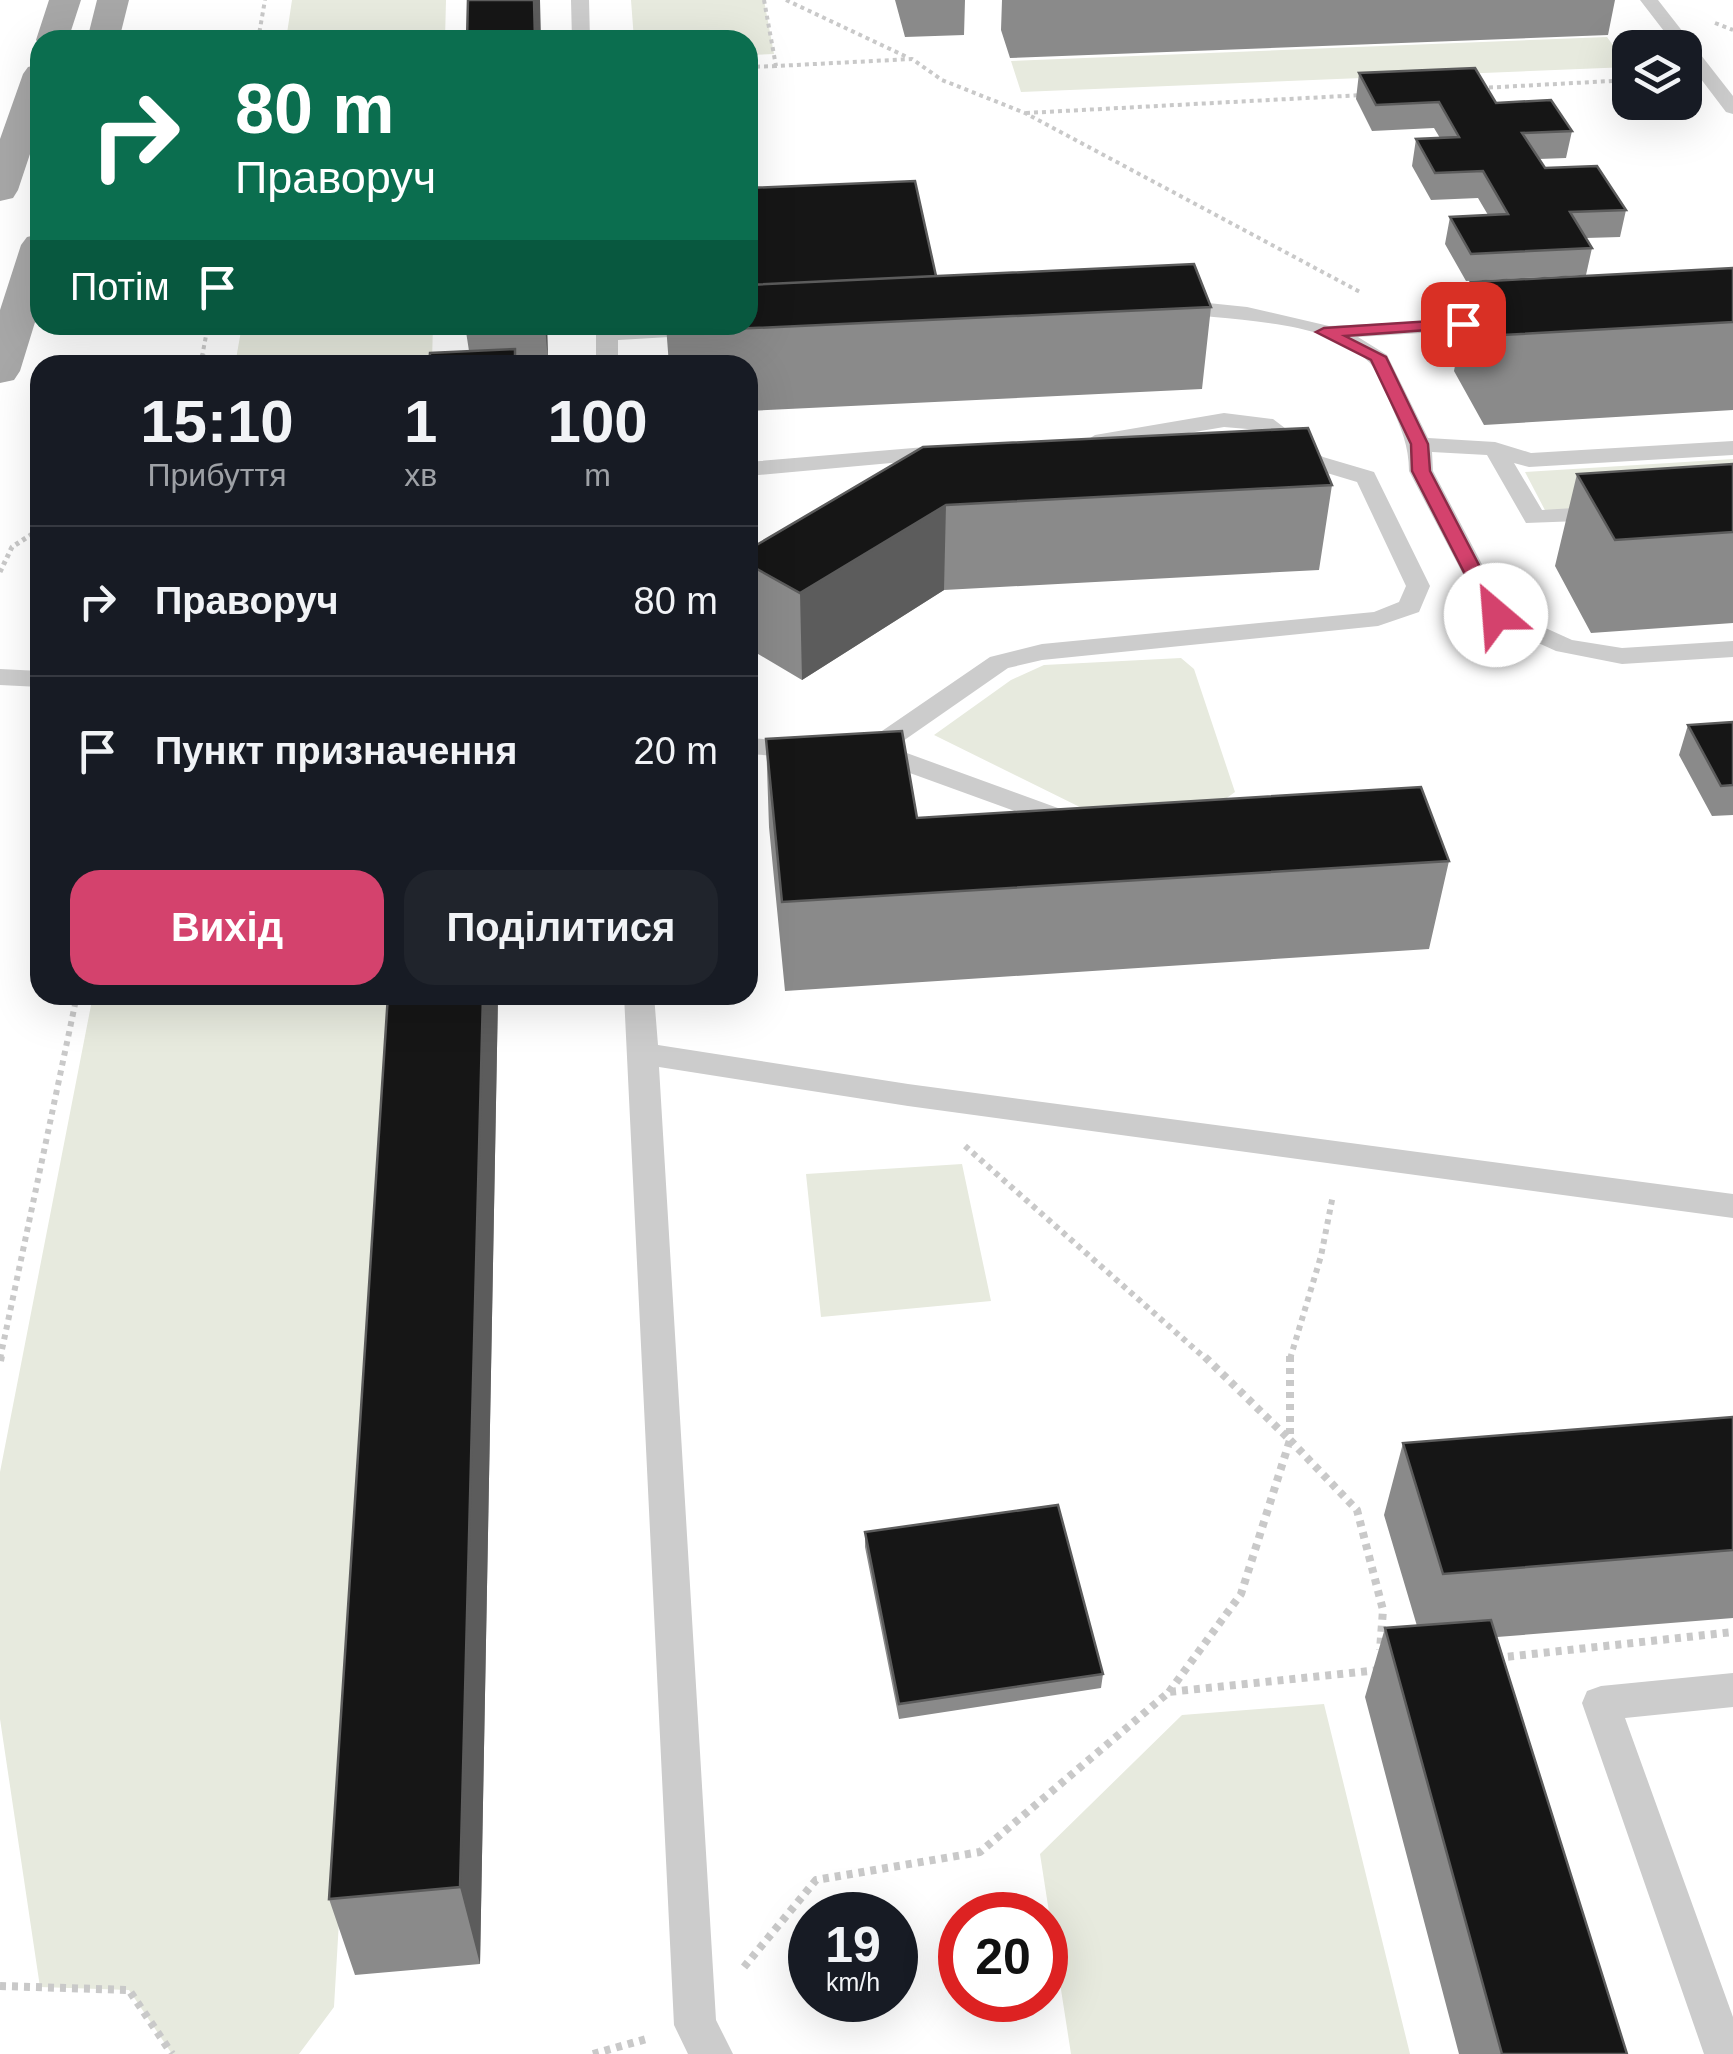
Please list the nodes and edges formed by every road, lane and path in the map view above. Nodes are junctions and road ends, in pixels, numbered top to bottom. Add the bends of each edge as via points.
1 (65, 0) edge
2 (113, 0) edge
3 (265, 0) edge
4 (580, 0) edge
5 (764, 0) edge
6 (786, 0) edge
7 (1649, 0) edge
8 (55, 30) edge
9 (106, 30) edge
10 (260, 30) edge
11 (581, 30) edge
12 (912, 59) junction
13 (776, 66) junction
14 (758, 67) edge
15 (1612, 81) edge
16 (1474, 88) edge
17 (1376, 94) edge
18 (30, 103) edge
19 (1733, 108) edge
20 (1025, 113) junction
21 (0, 190) edge
22 (30, 268) edge
23 (1142, 306) edge
24 (9, 315) edge
25 (1521, 321) edge
26 (1424, 325) junction
27 (1324, 332) junction
28 (0, 371) edge
29 (1068, 444) edge
30 (1420, 444) junction
31 (1733, 448) edge
32 (1495, 449) junction
33 (972, 451) edge
34 (758, 469) edge
35 (1634, 512) edge
36 (30, 536) edge
37 (0, 572) edge
38 (1733, 649) edge
39 (0, 678) edge
40 (30, 679) edge
41 (758, 746) edge
42 (853, 750) junction
43 (1107, 827) edge
44 (74, 1005) edge
45 (640, 1005) edge
46 (642, 1054) junction
47 (908, 1095) junction
48 (1342, 1154) junction
49 (1733, 1206) edge
50 (0, 1361) edge
51 (1290, 1440) junction
52 (1733, 1632) edge
53 (1477, 1660) edge
54 (1398, 1668) edge
55 (1379, 1670) junction
56 (1733, 1690) edge
57 (1169, 1692) junction
58 (0, 1986) edge
59 (703, 2040) edge
60 (172, 2054) edge
61 (593, 2054) edge
62 (1724, 2054) edge

1 - 8 main road
2 - 9 main road
3 - 10 path
4 - 11 lane
5 - 13 path
6 - 12 path
7 - 19 lane
12 - 13 path
12 - 20 path via 942,80
13 - 14 path
15 - 16 path
17 - 20 path
18 - 21 main road
20 - 26 path
22 - 24 main road
23 - 27 lane via 1181,304
24 - 28 main road
25 - 26 lane
26 - 27 lane
27 - 30 lane via 1378,357
29 - 42 lane via 1224,420 1265,424 1315,462 1366,477 1418,586 1410,607 1378,619 1042,652 999,662
30 - 32 lane
30 - 38 lane via 1421,471 1496,615 1565,646 1622,656
31 - 32 lane via 1530,460
32 - 35 lane via 1534,518
33 - 34 lane
36 - 37 path via 12,547
39 - 40 lane
41 - 42 lane
42 - 43 lane via 1088,828
44 - 50 path
45 - 46 lane
46 - 47 lane
46 - 59 lane
47 - 48 lane
47 - 51 path via 1188,1341
48 - 49 lane
48 - 51 path via 1321,1256 1290,1348
51 - 55 path via 1357,1510 1383,1610
51 - 57 path via 1240,1594
52 - 53 path
54 - 55 path
55 - 57 path
56 - 62 lane via 1601,1703
57 - 59 path via 980,1852 816,1880
58 - 60 path via 129,1990
59 - 61 path

